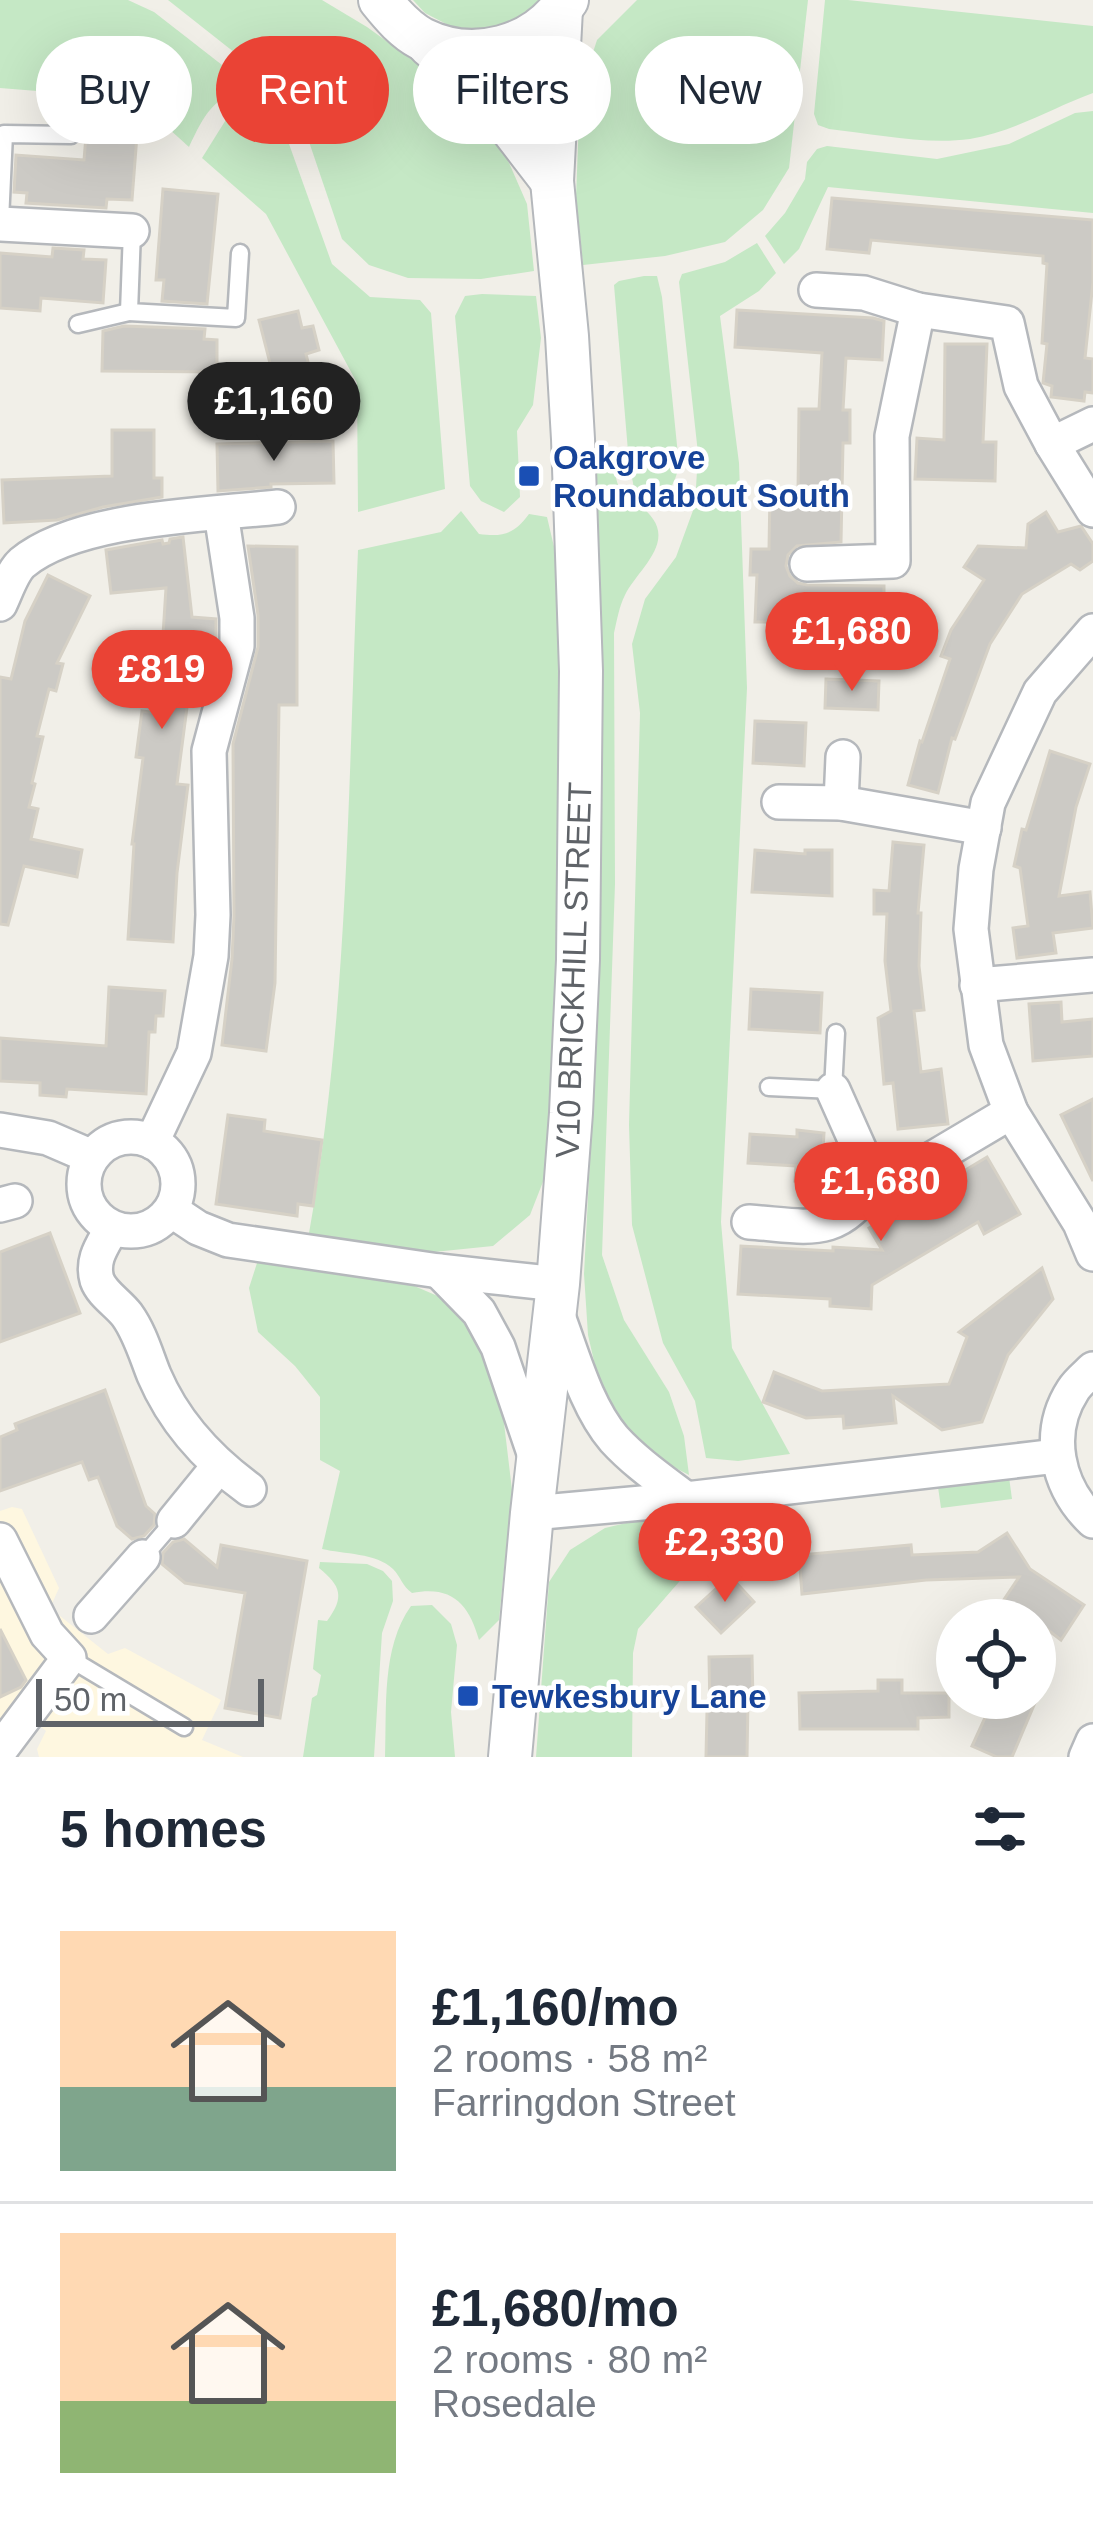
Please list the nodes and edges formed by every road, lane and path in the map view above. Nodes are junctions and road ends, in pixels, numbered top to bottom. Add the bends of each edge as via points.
1 (380, 0) edge
2 (564, 5) edge
3 (416, 36) edge
4 (528, 36) edge
5 (36, 134) edge
6 (523, 144) edge
7 (552, 182) junction
8 (0, 223) edge
9 (132, 231) joint
10 (241, 253) dead end
11 (816, 290) dead end
12 (918, 310) junction
13 (129, 312) junction
14 (78, 324) dead end
15 (1093, 424) edge
16 (1052, 444) junction
17 (278, 507) dead end
18 (1093, 510) edge
19 (221, 513) junction
20 (10, 557) edge
21 (807, 564) dead end
22 (0, 604) edge
23 (1093, 631) edge
24 (843, 757) dead end
25 (779, 802) dead end
26 (841, 803) junction
27 (984, 828) junction
28 (1093, 975) edge
29 (977, 985) junction
30 (836, 1033) dead end
31 (769, 1087) dead end
32 (833, 1090) junction
33 (1011, 1112) junction
34 (0, 1130) edge
35 (152, 1142) junction
36 (92, 1157) junction
37 (874, 1182) junction
38 (170, 1210) junction
39 (749, 1222) dead end
40 (112, 1228) junction
41 (1093, 1254) edge
42 (439, 1271) junction
43 (557, 1297) junction
44 (1093, 1369) edge
45 (1057, 1456) junction
46 (537, 1463) junction
47 (218, 1467) junction
48 (249, 1489) dead end
49 (686, 1499) junction
50 (532, 1513) junction
51 (174, 1520) joint
52 (1093, 1521) edge
53 (0, 1540) edge
54 (143, 1557) joint
55 (91, 1616) dead end
56 (69, 1658) junction
57 (184, 1727) dead end
58 (1093, 1742) edge
59 (2, 1752) edge
60 (510, 1757) edge
61 (1086, 1757) edge

1 - 3 street, V10 BRICKHILL STREET
2 - 4 street
2 - 7 street, V10 BRICKHILL STREET
5 - 8 lane via 4,134
6 - 7 street, V10 BRICKHILL STREET
7 - 43 street, V10 BRICKHILL STREET via 581,671 579,915
8 - 9 street
9 - 13 lane
10 - 13 lane via 236,318
11 - 12 street via 864,292
12 - 16 street via 1007,323 1021,386
12 - 21 street via 892,436 893,560
13 - 14 lane
15 - 16 street
16 - 18 street
17 - 19 street
19 - 20 street via 135,523
19 - 35 street via 237,646 209,751 211,956 194,1053
20 - 22 street
23 - 27 street via 1040,692
24 - 26 street
25 - 26 street
26 - 27 street
27 - 29 street via 970,929
28 - 29 street
29 - 33 street via 986,1045
30 - 32 lane
31 - 32 lane
32 - 37 street
33 - 37 street via 898,1179
33 - 41 street
34 - 36 street
35 - 36 street via 112,1141
35 - 38 street via 178,1179
36 - 40 street via 85,1197
37 - 39 street via 860,1204 825,1227
38 - 40 street via 145,1229
38 - 42 street via 228,1240
40 - 47 street via 94,1260 98,1283 126,1313 184,1428
42 - 43 street
42 - 46 street via 498,1347
43 - 46 street, V10 BRICKHILL STREET
43 - 49 street via 588,1392 613,1437
44 - 45 street via 1073,1389
45 - 49 street
45 - 52 street via 1064,1483
46 - 50 street, V10 BRICKHILL STREET
47 - 48 street
47 - 51 street
49 - 50 street
50 - 60 street, V10 BRICKHILL STREET
51 - 54 lane
53 - 56 street via 47,1634
54 - 55 street
56 - 57 lane
56 - 59 street
58 - 61 street

